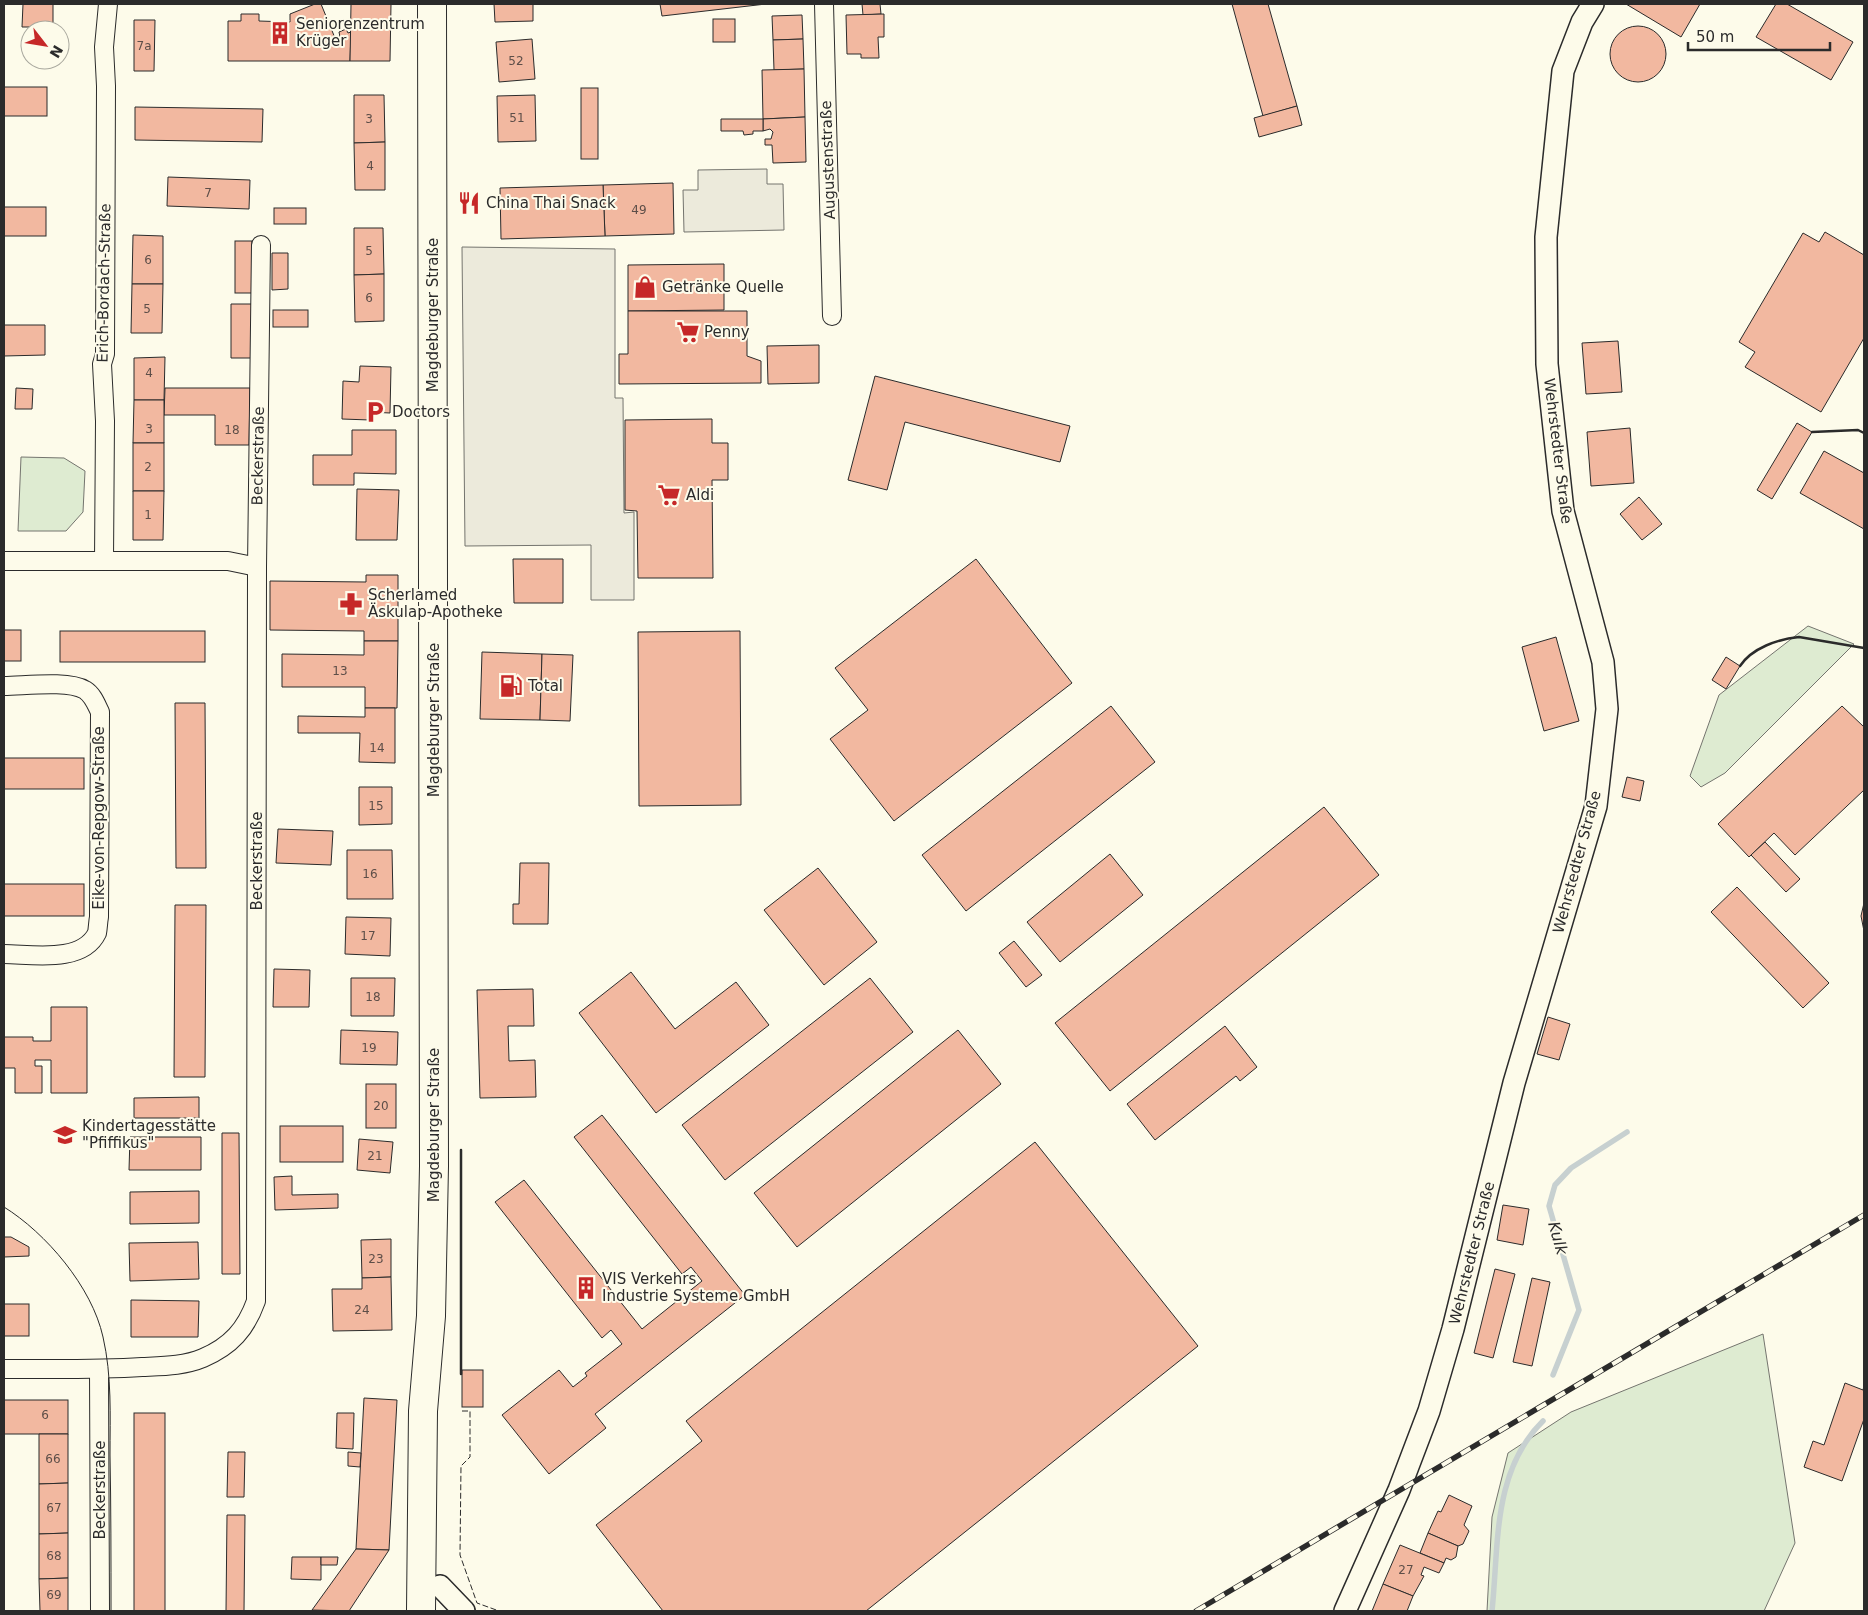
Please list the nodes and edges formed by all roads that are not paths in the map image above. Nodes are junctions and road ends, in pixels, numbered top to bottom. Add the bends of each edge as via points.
1 (108, 4) edge
2 (432, 4) edge
3 (824, 4) edge
4 (1593, 4) edge
5 (260, 244) dead end
6 (832, 316) dead end
7 (4, 561) edge
8 (104, 561) junction
9 (257, 567) junction
10 (4, 686) edge
11 (4, 954) edge
12 (431, 1316) junction
13 (4, 1369) edge
14 (104, 1370) junction
15 (440, 1599) edge
16 (100, 1611) edge
17 (421, 1611) edge
18 (464, 1611) edge
19 (1344, 1611) edge

1 - 8 street, Erich-Bordach-Straße via 104,40
2 - 12 main road, Magdeburger Straße via 434,1030
3 - 6 street, Augustenstraße
4 - 19 street, Wehrstedter Straße via 1582,22 1563,71 1546,236 1547,364 1563,511 1603,662 1607,709 1596,806 1514,1083 1430,1411 1399,1490
5 - 9 street, Beckerstraße
7 - 8 street
8 - 9 street via 228,561
9 - 14 street, Beckerstraße via 256,1301 249,1321 238,1334 203,1358 182,1365
10 - 11 street, Eike-von-Repgow-Straße via 78,688 92,696 100,712 97,932 85,947 68,954
12 - 15 main road, Magdeburger Straße via 440,1410
12 - 17 main road, Magdeburger Straße via 423,1410
13 - 14 street
14 - 16 street, Beckerstraße
15 - 18 street

